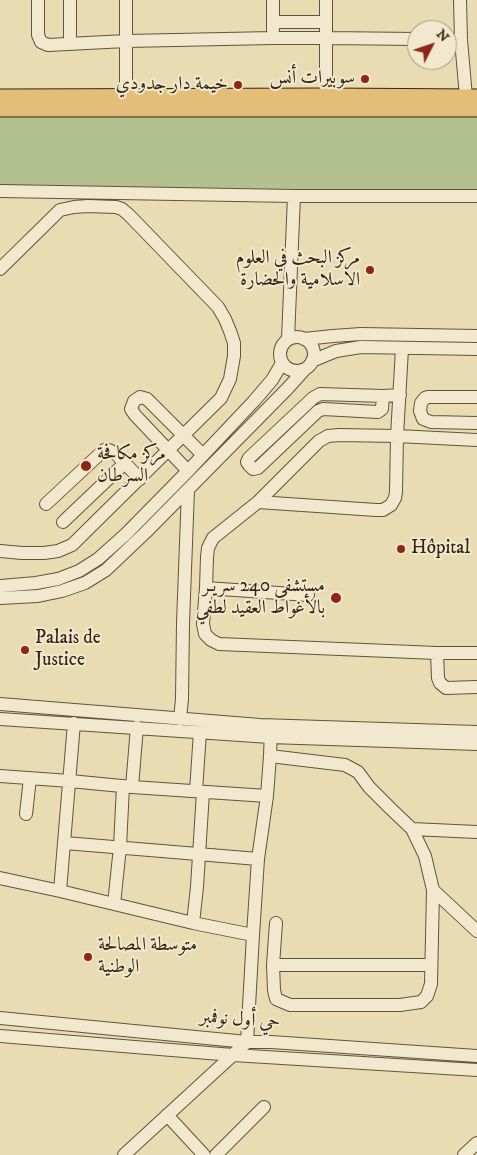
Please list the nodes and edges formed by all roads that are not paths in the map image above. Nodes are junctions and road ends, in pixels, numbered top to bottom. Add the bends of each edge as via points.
1 (38, 0) edge
2 (70, 0) edge
3 (126, 0) edge
4 (273, 0) edge
5 (326, 0) edge
6 (460, 0) edge
7 (273, 22) junction
8 (326, 22) junction
9 (272, 38) junction
10 (326, 38) junction
11 (407, 39) edge
12 (457, 40) edge
13 (461, 40) junction
14 (126, 41) junction
15 (70, 44) junction
16 (326, 96) junction
17 (0, 97) edge
18 (126, 97) junction
19 (472, 97) edge
20 (0, 109) edge
21 (477, 109) edge
22 (0, 191) edge
23 (294, 196) junction
24 (477, 196) edge
25 (0, 269) edge
26 (477, 336) edge
27 (288, 339) junction
28 (304, 339) junction
29 (402, 349) junction
30 (477, 349) edge
31 (282, 362) junction
32 (308, 365) junction
33 (400, 395) junction
34 (383, 396) junction
35 (477, 397) edge
36 (477, 423) edge
37 (183, 436) junction
38 (397, 436) junction
39 (477, 440) edge
40 (168, 450) junction
41 (204, 455) junction
42 (125, 463) junction
43 (188, 471) junction
44 (140, 479) junction
45 (188, 490) junction
46 (258, 502) junction
47 (46, 504) dead end
48 (88, 530) junction
49 (0, 551) edge
50 (0, 586) edge
51 (206, 588) junction
52 (308, 594) dead end
53 (0, 598) edge
54 (437, 653) junction
55 (477, 653) edge
56 (477, 687) edge
57 (0, 704) edge
58 (0, 718) edge
59 (180, 719) junction
60 (74, 723) junction
61 (137, 727) junction
62 (270, 731) junction
63 (200, 732) junction
64 (477, 732) edge
65 (477, 744) edge
66 (270, 756) junction
67 (0, 776) edge
68 (30, 778) junction
69 (70, 781) junction
70 (128, 786) junction
71 (199, 792) junction
72 (267, 796) junction
73 (26, 814) dead end
74 (412, 829) junction
75 (477, 832) edge
76 (65, 843) junction
77 (120, 846) junction
78 (200, 853) junction
79 (258, 859) junction
80 (0, 878) edge
81 (432, 890) junction
82 (60, 891) junction
83 (114, 904) junction
84 (193, 923) junction
85 (276, 923) dead end
86 (477, 931) edge
87 (254, 935) junction
88 (272, 965) junction
89 (431, 965) junction
90 (0, 1018) edge
91 (0, 1036) edge
92 (246, 1042) junction
93 (233, 1055) junction
94 (477, 1056) edge
95 (477, 1070) edge
96 (264, 1107) dead end
97 (167, 1115) junction
98 (477, 1143) edge
99 (124, 1155) edge
100 (204, 1155) edge
101 (216, 1155) edge
102 (464, 1155) edge

1 - 15 street via 41,42 48,45
2 - 15 street
3 - 14 street
4 - 7 street
5 - 8 street
6 - 13 street
7 - 8 street
7 - 9 street
8 - 10 street
9 - 10 street
9 - 14 street
10 - 11 street
10 - 16 street
12 - 13 street
13 - 19 street
14 - 15 street
14 - 18 street
16 - 18 main road
16 - 19 main road
17 - 18 main road
20 - 21 main road
22 - 23 street
23 - 24 street
23 - 27 street
25 - 37 street via 60,210 108,206 122,209 129,215 218,307 234,343 230,379 220,398
26 - 28 street via 361,334
27 - 28 street
27 - 31 street via 281,347
28 - 32 street via 313,351
29 - 30 street
29 - 32 street via 361,347 336,351
29 - 33 street
31 - 32 street via 290,370 300,371
31 - 41 street via 272,380
32 - 45 street
33 - 34 street
33 - 38 street
34 - 34 street via 320,394 249,458 249,465 253,469 258,468 318,411 378,412 382,409
35 - 36 street via 428,397 421,403 420,411 423,418 431,422
37 - 40 street
37 - 40 street via 147,399 140,397 134,401 131,408 135,415
37 - 41 street
38 - 39 street
38 - 46 street via 328,436 319,441
38 - 46 street via 395,498 383,510
40 - 43 street
40 - 44 street
41 - 43 street
42 - 44 street
42 - 47 street via 114,453 104,450
42 - 48 street via 67,518
43 - 50 street via 126,534 79,571 36,584
44 - 48 street
45 - 53 street via 106,570 85,583 38,596
45 - 59 street
46 - 51 street via 213,538 206,557
48 - 49 street via 72,546 58,551 27,554
51 - 52 street
51 - 54 street via 205,634 219,644
54 - 55 street
54 - 56 street via 440,683 446,688
57 - 59 street
58 - 60 street
59 - 62 street
60 - 61 street
60 - 69 street
61 - 63 street
61 - 70 street
62 - 63 street
62 - 64 street
62 - 65 street
62 - 66 street
63 - 71 street
66 - 72 street
66 - 74 street via 345,765 358,772
67 - 68 street
68 - 69 street
68 - 73 street
69 - 70 street
69 - 76 street
70 - 71 street
70 - 77 street
71 - 72 street
71 - 78 street
72 - 79 street
74 - 75 street
74 - 81 street via 425,856
76 - 77 street
76 - 82 street
77 - 78 street
77 - 83 street
78 - 79 street
78 - 84 street
79 - 87 street
80 - 82 street
81 - 86 street
81 - 89 street
82 - 83 street
83 - 84 street
84 - 87 street
85 - 88 street
87 - 92 street
88 - 89 street
88 - 89 street via 276,999 290,1005 400,1005 420,1002 427,996
90 - 92 street, حي أول نوفمبر
91 - 93 street, حي أول نوفمبر
92 - 93 street
92 - 94 street, حي أول نوفمبر
93 - 95 street, حي أول نوفمبر
93 - 97 street
96 - 101 street
97 - 99 street
97 - 100 street
98 - 102 street

